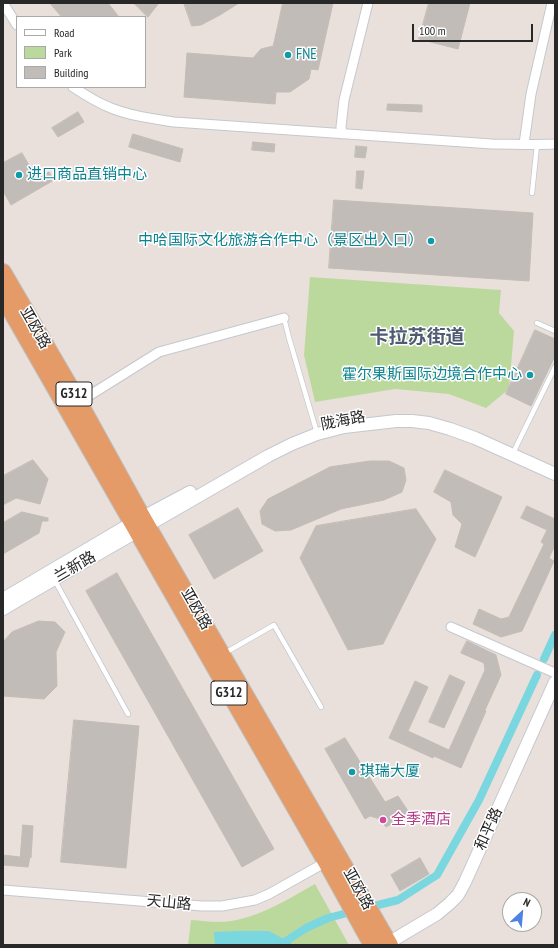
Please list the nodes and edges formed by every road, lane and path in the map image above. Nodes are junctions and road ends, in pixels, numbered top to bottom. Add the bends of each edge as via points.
1 (3, 3) edge
2 (368, 3) edge
3 (552, 3) edge
4 (16, 23) edge
5 (75, 88) edge
6 (342, 134) junction
7 (524, 144) junction
8 (555, 144) edge
9 (537, 145) junction
10 (532, 193) dead end
11 (3, 272) edge
12 (3, 297) edge
13 (284, 318) joint
14 (537, 323) dead end
15 (555, 331) edge
16 (555, 367) edge
17 (79, 402) junction
18 (316, 430) junction
19 (515, 449) junction
20 (555, 467) edge
21 (555, 474) edge
22 (140, 525) junction
23 (52, 575) junction
24 (3, 598) edge
25 (3, 609) edge
26 (451, 627) dead end
27 (222, 655) junction
28 (555, 673) edge
29 (555, 682) edge
30 (321, 707) dead end
31 (128, 714) dead end
32 (332, 858) junction
33 (3, 890) edge
34 (373, 937) edge
35 (388, 944) edge

1 - 4 street
2 - 6 street via 344,100
3 - 7 street via 531,94
5 - 6 street via 111,108 132,115 174,122
6 - 7 street
7 - 9 street
8 - 9 street
9 - 10 lane
11 - 17 highway, 亚欧路 / G312
12 - 22 highway, 亚欧路 / G312
13 - 17 street via 159,352
13 - 18 lane
14 - 15 lane
16 - 19 lane
17 - 22 highway, 亚欧路 / G312
18 - 19 street, 陇海路 via 362,417 397,414 428,416 455,422
18 - 21 street, 陇海路 via 396,421 429,423 475,438
18 - 22 street, 陇海路
19 - 20 street, 陇海路
22 - 23 street, 兰新路
22 - 27 highway, 亚欧路 / G312
22 - 32 highway, 亚欧路 / G312
23 - 24 street, 兰新路
23 - 25 street, 兰新路
23 - 31 lane
26 - 28 street
27 - 30 lane via 274,624
27 - 32 highway, 亚欧路 / G312
29 - 35 street, 和平路 via 458,895 437,914
32 - 33 street, 天山路 via 269,894 255,900 222,906
32 - 34 highway, 亚欧路 / G312
34 - 35 highway, 亚欧路 / G312

